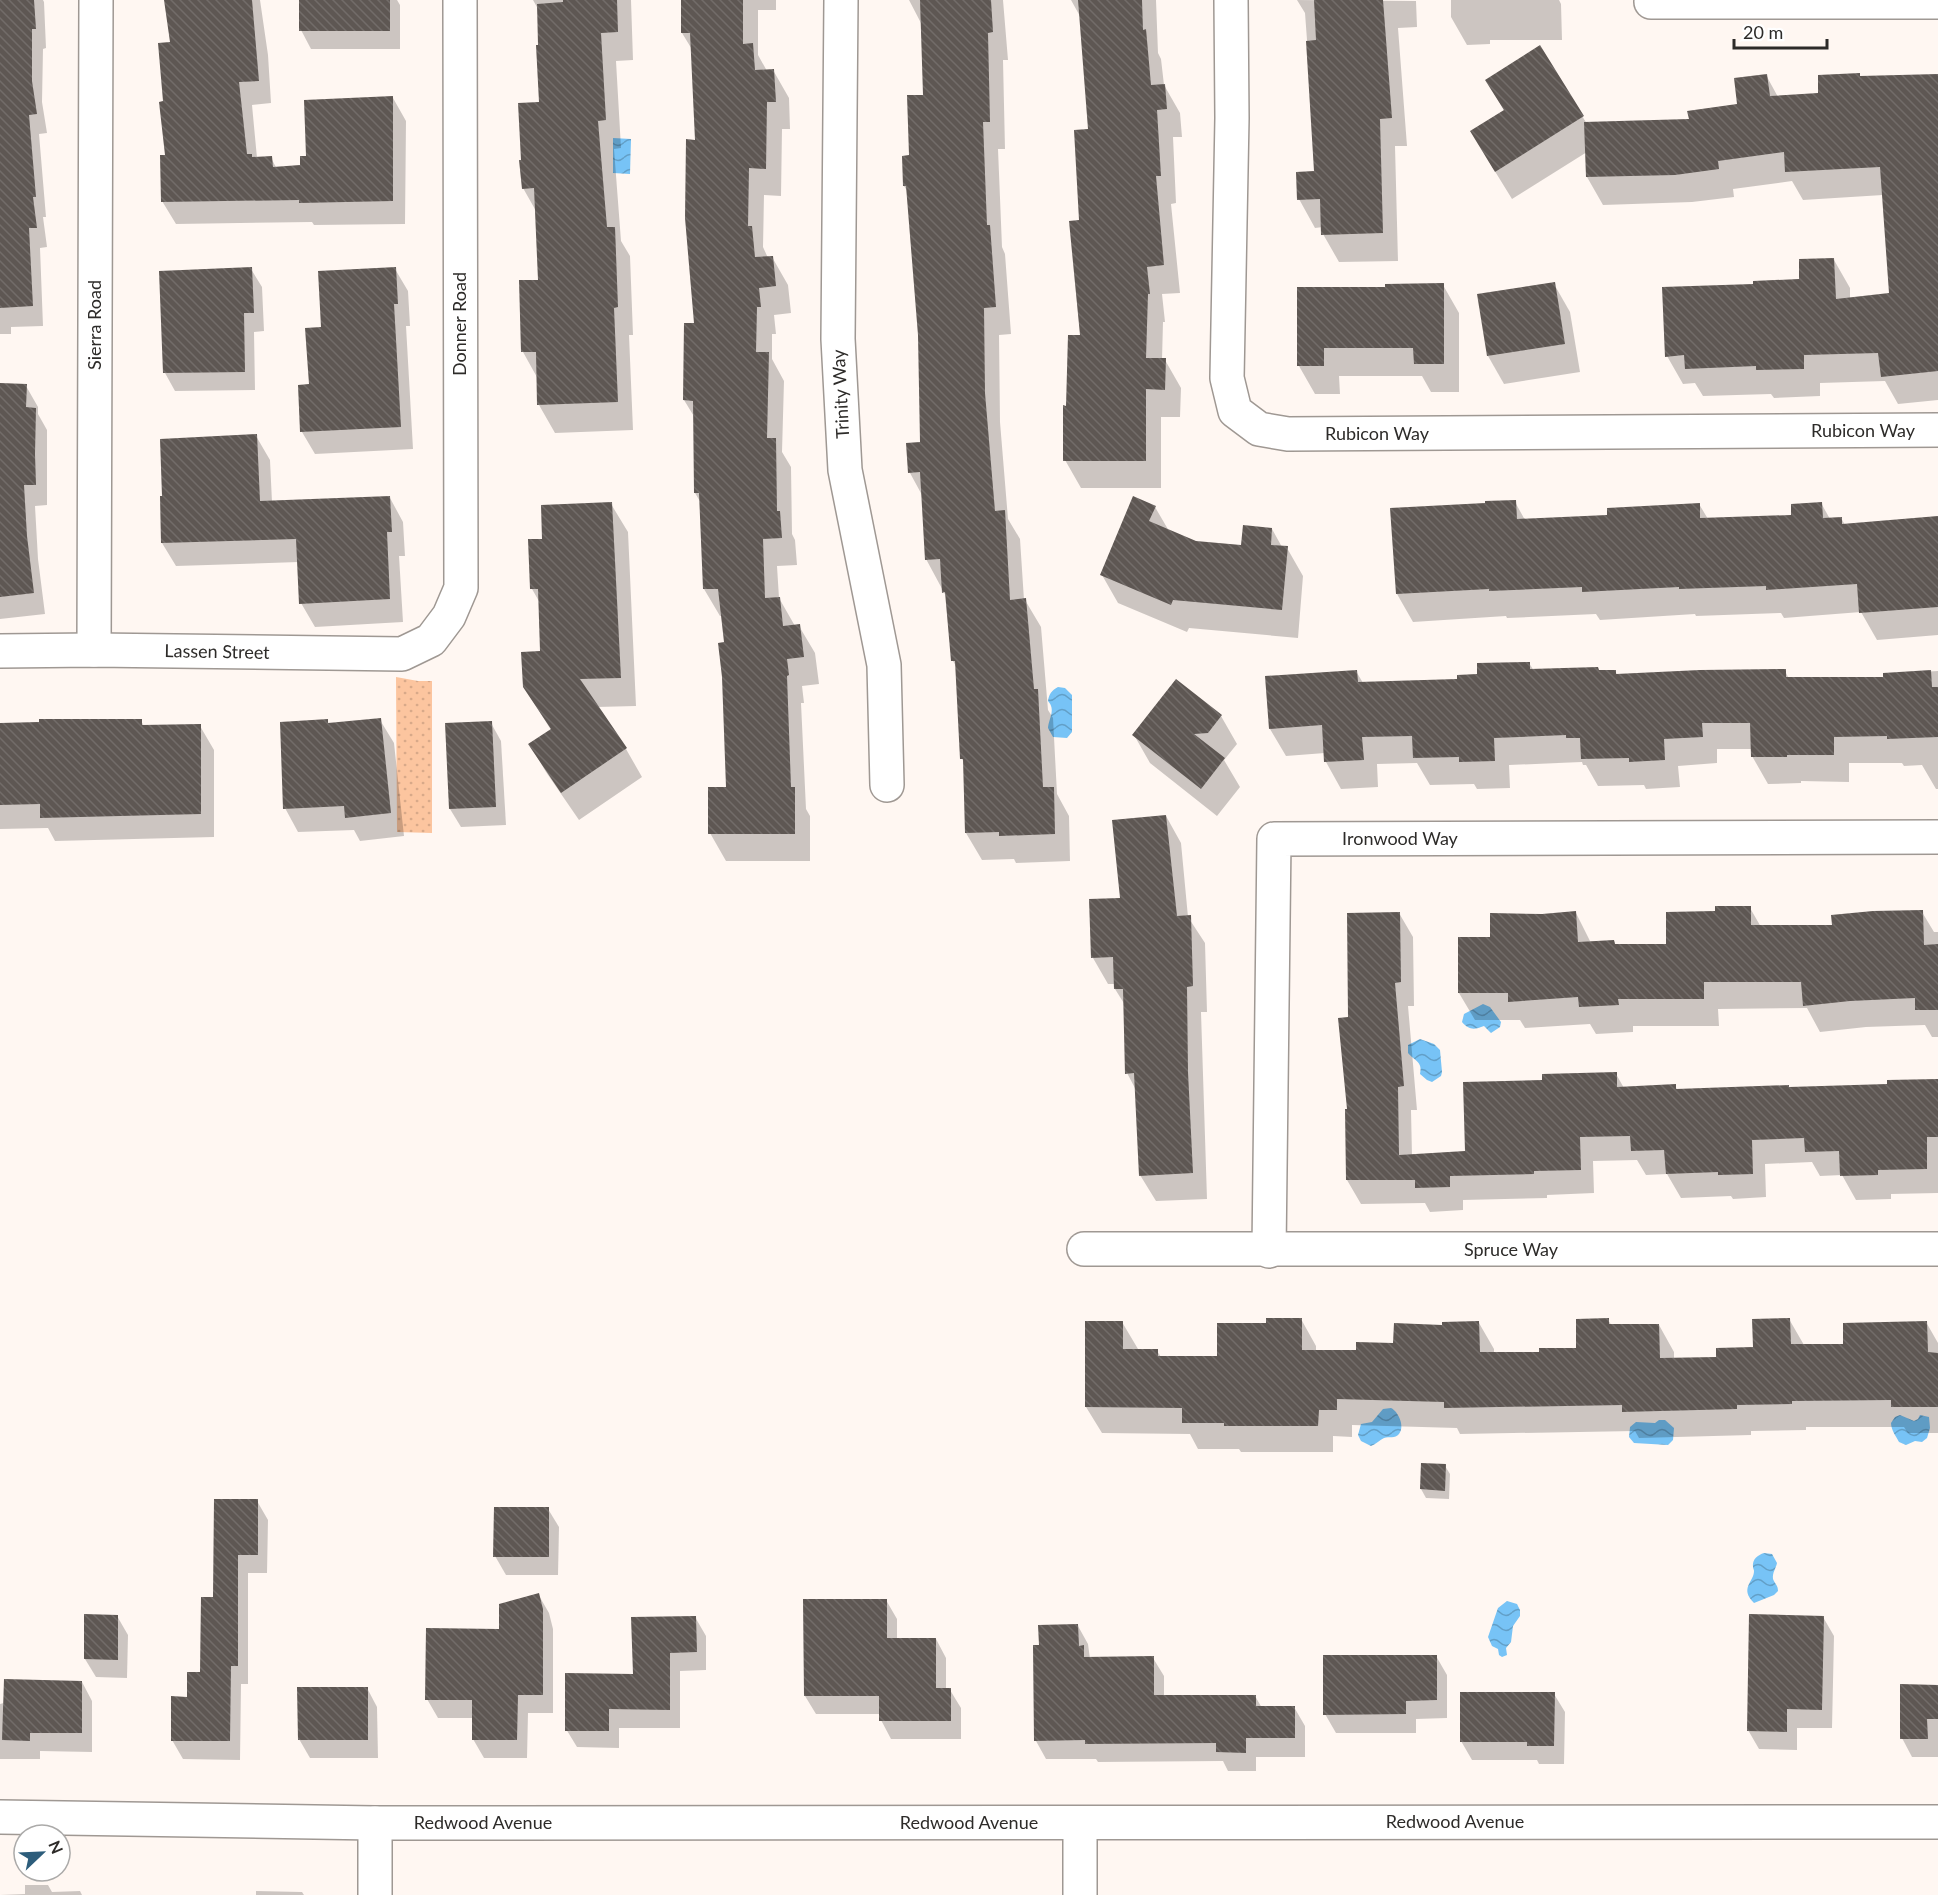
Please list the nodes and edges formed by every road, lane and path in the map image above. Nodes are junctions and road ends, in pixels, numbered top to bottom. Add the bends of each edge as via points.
1 (96, 0) edge
2 (460, 0) edge
3 (841, 0) edge
4 (1231, 0) edge
5 (1651, 2) dead end
6 (1938, 2) edge
7 (1938, 430) edge
8 (431, 640) joint
9 (94, 650) junction
10 (0, 651) edge
11 (887, 785) dead end
12 (1938, 837) edge
13 (1084, 1249) dead end
14 (1938, 1249) edge
15 (1269, 1251) junction
16 (0, 1817) edge
17 (1938, 1822) edge
18 (375, 1823) junction
19 (1080, 1823) junction
20 (375, 1895) edge
21 (1080, 1895) edge

1 - 9 street, Sierra Road
2 - 8 street, Donner Road via 461,588 449,616
3 - 11 street, Trinity Way via 838,339 845,470 884,665
4 - 7 street, Rubicon Way via 1227,378 1235,411 1259,429 1288,434
5 - 6 street
8 - 9 street, Lassen Street via 402,654
9 - 10 street, Lassen Street
12 - 15 street, Ironwood Way via 1274,839
13 - 15 street, Spruce Way
14 - 15 street, Spruce Way
16 - 18 street, Redwood Avenue
17 - 19 street, Redwood Avenue
18 - 19 street, Redwood Avenue
18 - 20 street
19 - 21 street

